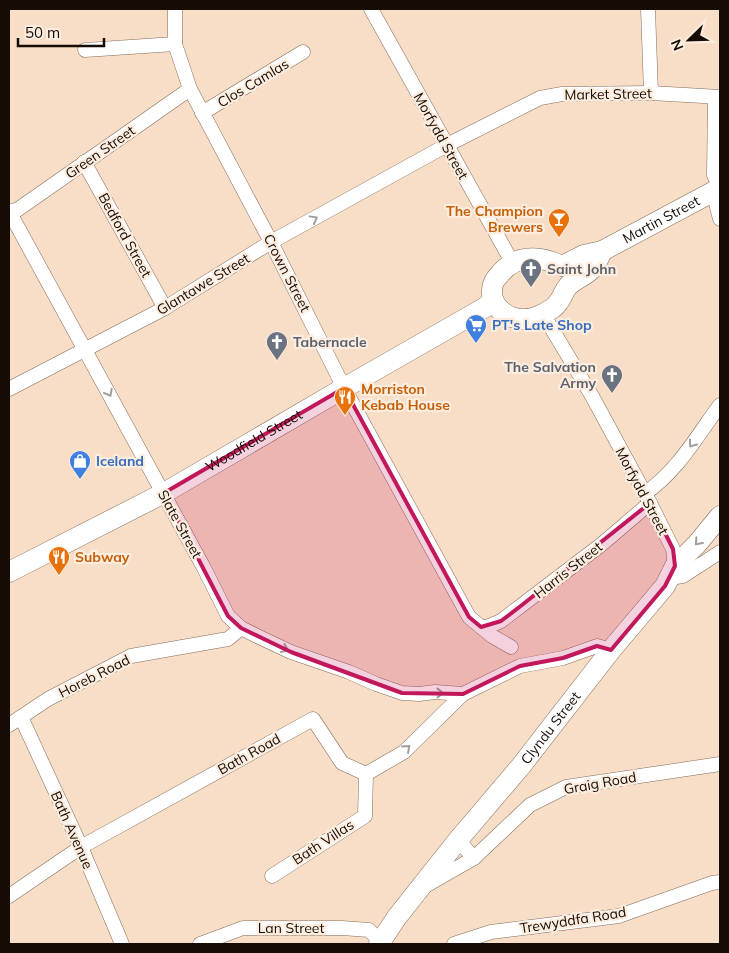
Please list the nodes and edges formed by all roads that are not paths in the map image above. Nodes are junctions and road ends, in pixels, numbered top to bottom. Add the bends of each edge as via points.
1 (175, 9) edge
2 (648, 9) edge
3 (374, 10) edge
4 (175, 44) junction
5 (85, 50) dead end
6 (303, 52) dead end
7 (190, 90) junction
8 (651, 93) junction
9 (718, 97) edge
10 (202, 113) junction
11 (447, 145) junction
12 (84, 162) junction
13 (718, 189) edge
14 (9, 211) edge
15 (720, 219) edge
16 (272, 242) junction
17 (602, 252) junction
18 (512, 262) junction
19 (562, 266) junction
20 (567, 286) junction
21 (493, 302) junction
22 (165, 308) junction
23 (543, 314) junction
24 (86, 350) junction
25 (344, 388) junction
26 (9, 389) edge
27 (720, 405) edge
28 (164, 494) junction
29 (647, 498) junction
30 (720, 516) edge
31 (720, 552) edge
32 (9, 572) edge
33 (672, 572) junction
34 (480, 627) junction
35 (242, 628) junction
36 (511, 647) dead end
37 (611, 650) junction
38 (463, 694) junction
39 (21, 717) junction
40 (9, 725) edge
41 (720, 764) edge
42 (366, 774) junction
43 (458, 840) junction
44 (81, 847) junction
45 (474, 858) junction
46 (272, 876) dead end
47 (720, 882) edge
48 (422, 887) junction
49 (9, 896) edge
50 (380, 942) edge
51 (122, 944) edge
52 (200, 944) edge
53 (454, 944) edge

1 - 4 street, Crown Street
2 - 8 street
3 - 11 street, Morfydd Street
4 - 5 street
4 - 7 street, Crown Street
6 - 10 street, Clos Camlas
7 - 10 street, Crown Street
7 - 12 street, Green Street
8 - 9 street, Market Street
8 - 11 street, Market Street via 562,94 540,98
9 - 13 street via 714,176
10 - 16 street, Crown Street
16 -> 11 street, Glantawe Street
11 - 18 street, Morfydd Street
12 - 14 street, Green Street via 17,210
12 - 22 street, Bedford Street
13 - 15 street
13 - 17 main road, Martin Street
14 - 24 street, Slate Street
16 - 22 street, Glantawe Street
16 - 25 street, Crown Street
17 - 19 main road via 584,255
17 - 20 main road via 593,268
18 - 19 main road via 527,257 547,259
18 - 21 main road via 494,281
19 - 20 main road
20 - 23 main road via 562,298
21 - 23 main road via 512,318 527,320
21 - 25 main road, Woodfield Street
22 - 24 street, Glantawe Street
23 - 29 street, Morfydd Street
24 - 26 street, Glantawe Street
24 -> 28 street, Slate Street
25 - 28 main road, Woodfield Street
25 - 34 street, Crown Street via 469,617
27 -> 29 street, Harris Street
28 - 32 main road, Woodfield Street
28 - 35 street, Slate Street via 228,616
29 - 33 street, Morfydd Street via 673,549
29 - 34 street, Harris Street via 602,544 522,606 501,621
30 -> 33 main road, Clyndu Street
31 - 33 street via 683,576
33 - 37 main road, Clyndu Street
34 - 36 street, Crown Street
35 -> 38 street, Slate Street via 291,652 402,693
35 - 39 street, Horeb Road via 228,639 131,656 48,699
37 - 38 street via 597,646 563,658 520,666
37 - 43 main road, Clyndu Street via 521,766
42 -> 38 street via 404,752
39 - 40 street, Horeb Road
39 - 44 street, Bath Avenue
41 - 45 street, Graig Road via 566,787 530,805
42 - 44 street, Bath Road via 342,763 313,719
42 - 46 street, Bath Villas via 365,816
43 - 45 street
43 - 48 main road, Clyndu Street
44 - 49 street, Bath Road
44 - 51 street, Bath Avenue
45 - 48 street, Graig Road
47 - 53 street, Trewyddfa Road via 619,916 491,932
48 - 50 main road, Clyndu Street
50 - 52 street, Lan Street via 369,930 243,928

